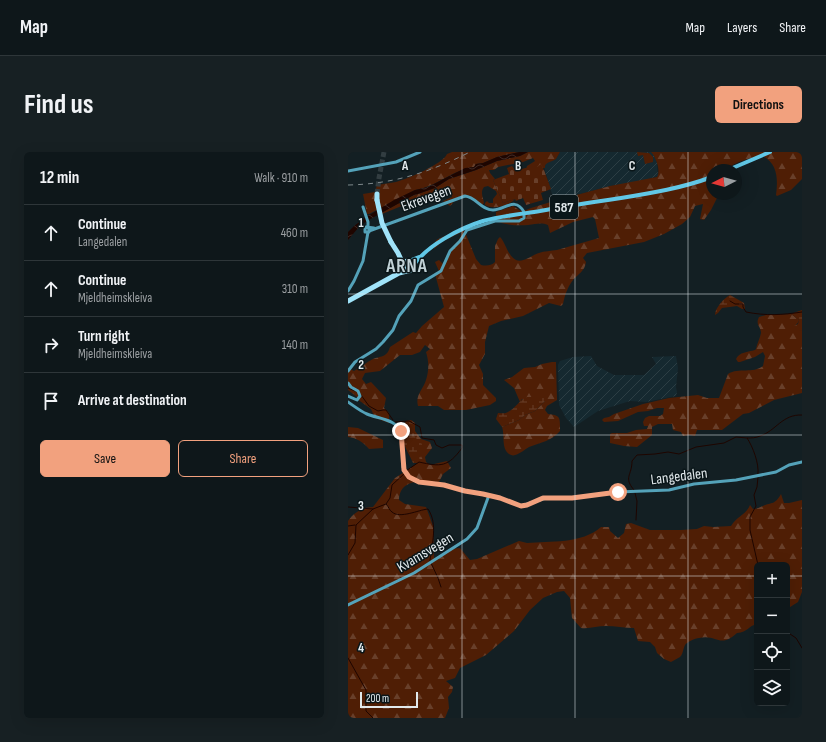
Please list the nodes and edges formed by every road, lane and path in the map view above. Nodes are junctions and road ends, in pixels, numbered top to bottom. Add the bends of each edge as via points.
1 (420, 152) edge
2 (770, 152) edge
3 (742, 164) edge
4 (348, 171) edge
5 (706, 179) edge
6 (377, 194) tunnel mouth
7 (363, 207) dead end
8 (368, 230) junction
9 (398, 253) junction
10 (423, 255) junction
11 (408, 261) junction
12 (403, 265) junction
13 (413, 266) junction
14 (407, 271) junction
15 (348, 291) edge
16 (348, 301) edge
17 (348, 371) edge
18 (348, 383) edge
19 (348, 396) edge
20 (348, 402) edge
21 (802, 462) edge
22 (489, 495) junction
23 (348, 605) edge

1 - 4 main road via 396,162
2 - 3 main road
5 - 10 main road, 587 via 662,191 483,221 454,233
6 - 9 highway, bridge via 382,223
7 - 8 main road
8 - 15 main road via 363,260
8 - 17 main road, Ekrevegen via 465,196 487,210 498,210 514,204 524,213 523,219 519,221 495,221 467,230 450,251 442,270 418,285 411,301 385,340 355,362
9 - 11 highway
9 - 12 highway
10 - 11 main road, 587
10 - 13 main road, 587
11 - 12 highway
11 - 13 highway
12 - 14 highway
12 - 16 highway via 390,277
13 - 14 highway
14 - 16 highway
18 - 19 main road via 360,396 357,400
20 - 22 main road, Langedalen via 400,429 403,467 410,478 419,482
21 - 22 main road, Langedalen via 774,472 736,480 694,484 664,491 543,498 523,506
22 - 23 main road, Kvamsvegen via 477,528 467,539 414,573

